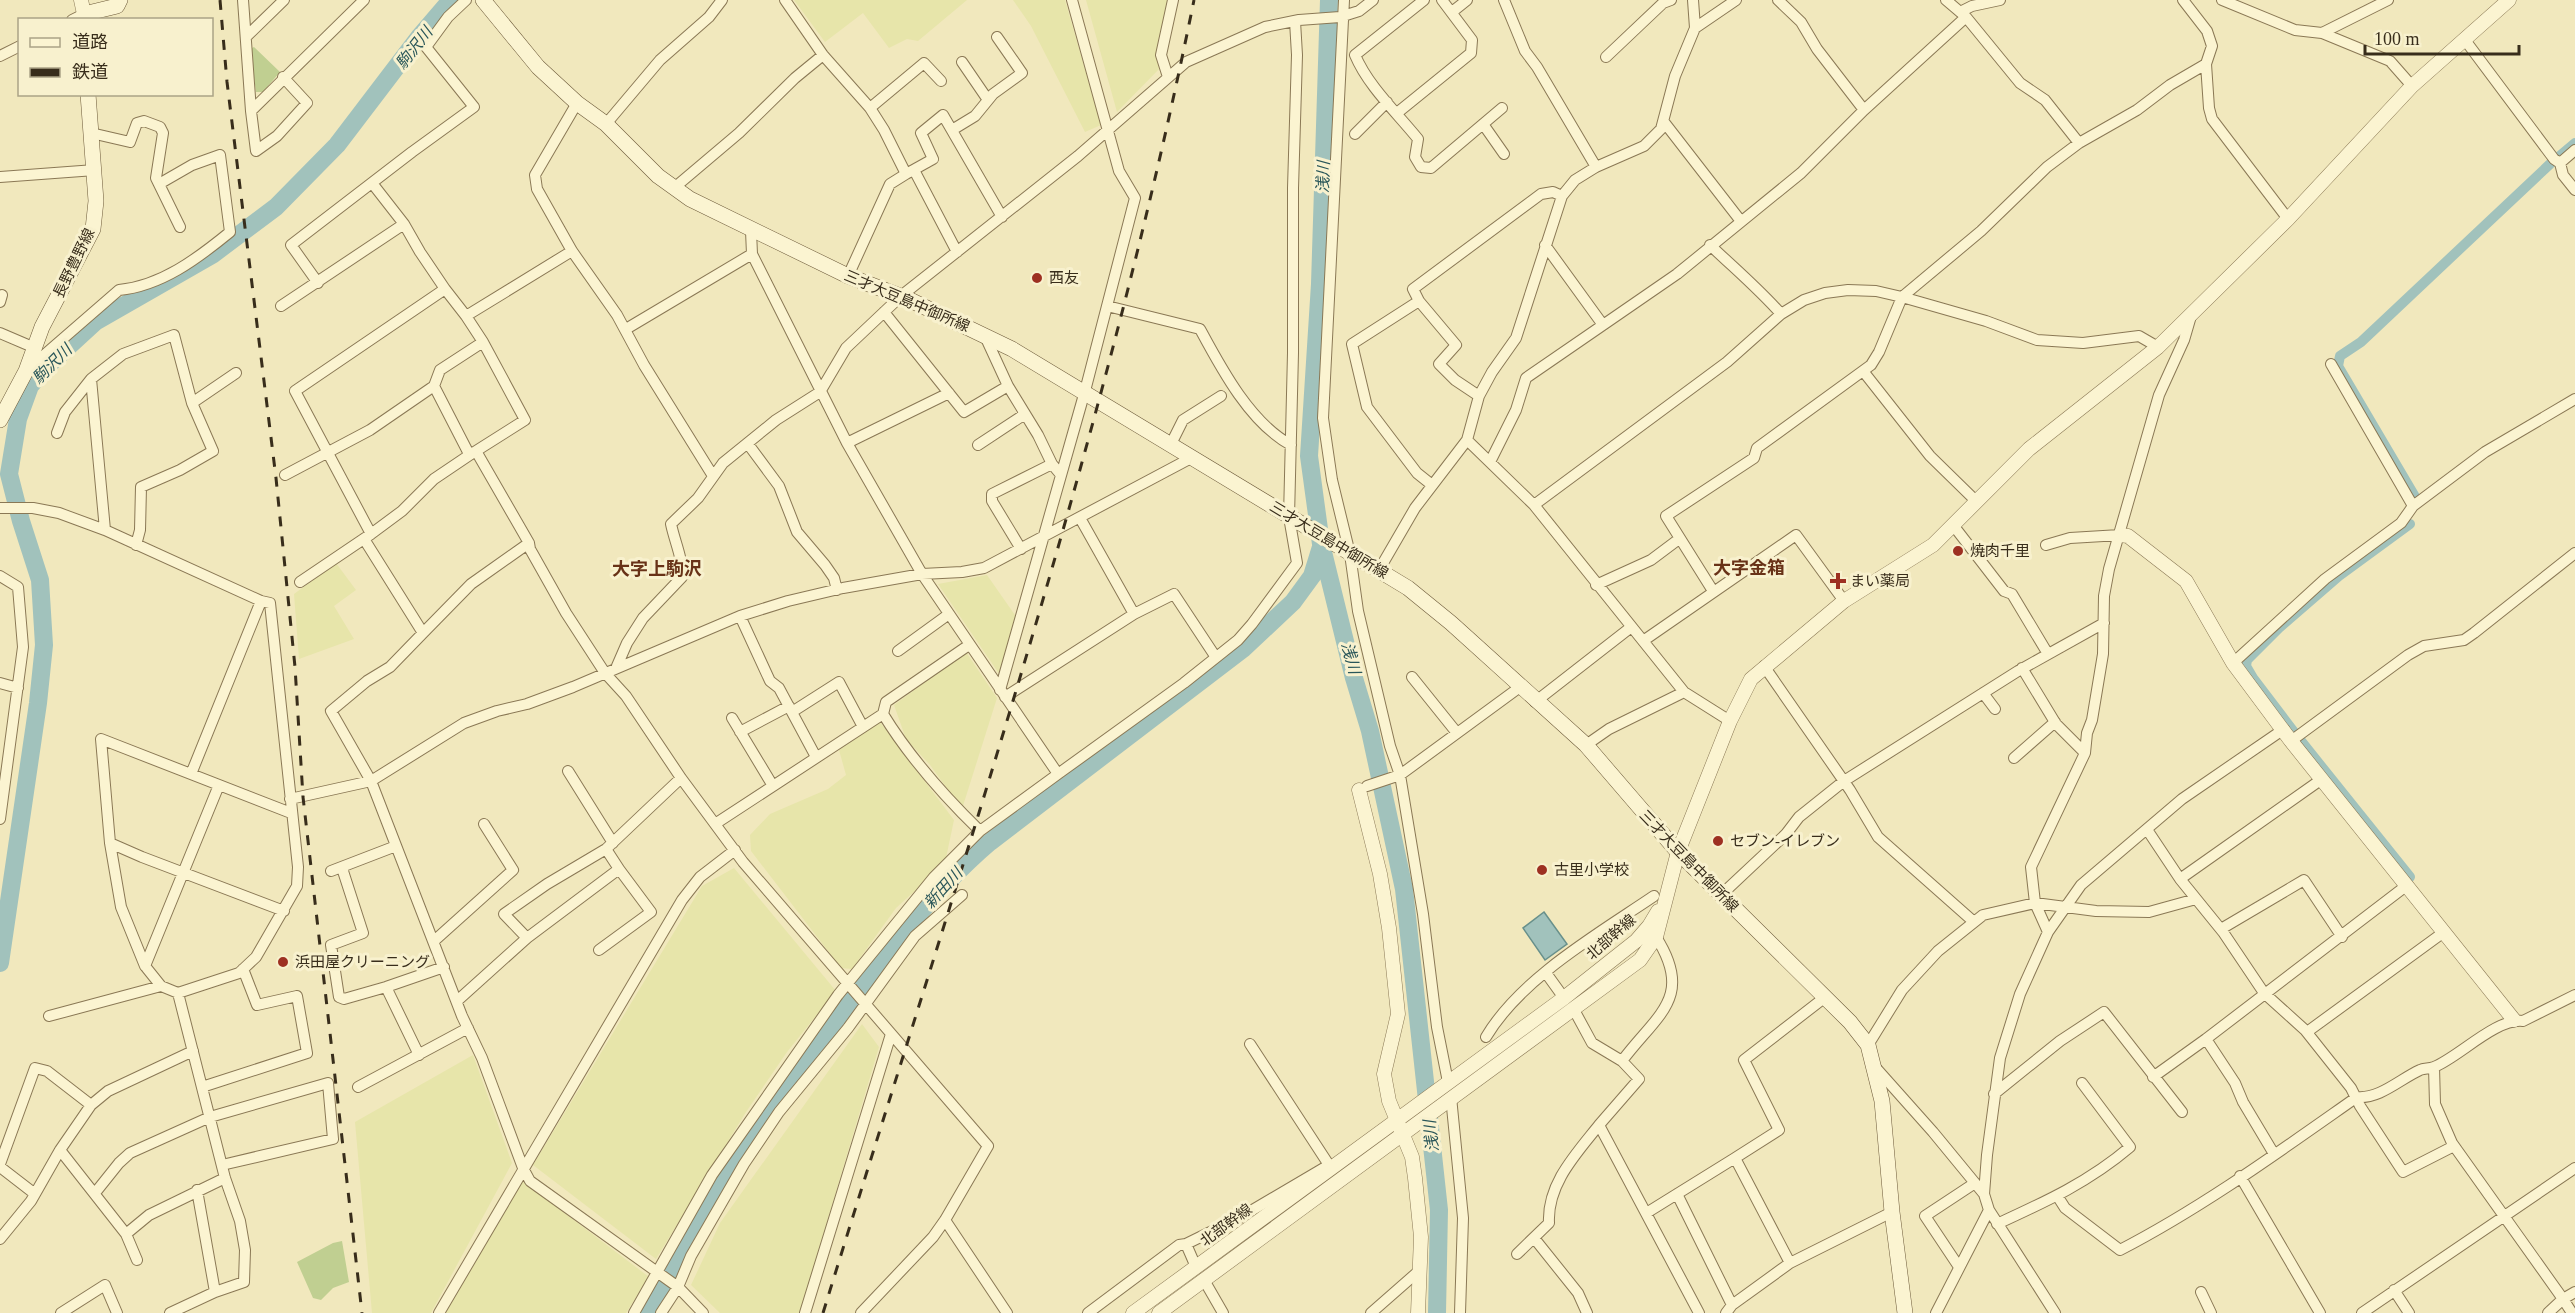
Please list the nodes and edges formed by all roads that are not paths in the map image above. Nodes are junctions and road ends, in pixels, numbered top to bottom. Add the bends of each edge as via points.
1 (243, 0) edge
2 (284, 0) edge
3 (364, 0) edge
4 (466, 0) edge
5 (483, 0) edge
6 (722, 0) edge
7 (785, 0) edge
8 (1072, 0) edge
9 (1173, 0) edge
10 (1344, 0) edge
11 (1373, 0) edge
12 (1424, 0) edge
13 (1442, 0) edge
14 (1467, 0) edge
15 (1504, 0) edge
16 (1671, 0) edge
17 (1693, 0) edge
18 (1736, 0) edge
19 (1778, 0) edge
20 (1946, 0) edge
21 (2000, 0) edge
22 (2183, 0) edge
23 (2222, 0) edge
24 (2388, 0) edge
25 (2509, 0) edge
26 (118, 9) edge
27 (1452, 12) junction
28 (80, 13) edge
29 (1963, 14) junction
30 (1342, 16) junction
31 (1297, 20) junction
32 (1695, 28) junction
33 (2322, 33) junction
34 (247, 36) junction
35 (997, 37) dead end
36 (2465, 40) junction
37 (18, 47) edge
38 (823, 55) junction
39 (0, 56) edge
40 (1606, 57) dead end
41 (962, 62) dead end
42 (2206, 64) junction
43 (284, 77) junction
44 (1168, 77) junction
45 (942, 81) dead end
46 (2412, 86) junction
47 (88, 96) edge
48 (988, 100) junction
49 (1387, 102) junction
50 (577, 104) junction
51 (870, 108) junction
52 (1502, 108) dead end
53 (1864, 110) junction
54 (251, 111) junction
55 (1398, 113) junction
56 (1664, 123) junction
57 (606, 124) junction
58 (1484, 124) junction
59 (952, 130) junction
60 (1107, 130) junction
61 (91, 133) junction
62 (1355, 134) dead end
63 (2079, 143) junction
64 (2575, 150) edge
65 (1504, 154) dead end
66 (2558, 161) junction
67 (1596, 167) junction
68 (95, 170) junction
69 (910, 172) junction
70 (0, 177) edge
71 (372, 183) junction
72 (159, 184) junction
73 (674, 188) junction
74 (2575, 190) edge
75 (1562, 196) junction
76 (1002, 217) junction
77 (2288, 219) junction
78 (1740, 220) junction
79 (404, 224) junction
80 (180, 227) dead end
81 (751, 231) junction
82 (1710, 244) junction
83 (1545, 245) junction
84 (572, 251) junction
85 (957, 252) junction
86 (752, 254) junction
87 (848, 276) junction
88 (318, 283) junction
89 (446, 289) junction
90 (901, 296) junction
91 (1902, 297) junction
92 (1419, 301) junction
93 (281, 306) dead end
94 (1107, 306) junction
95 (884, 312) junction
96 (2192, 312) junction
97 (1781, 314) junction
98 (466, 316) junction
99 (1603, 325) junction
100 (626, 329) junction
101 (0, 333) edge
102 (984, 334) junction
103 (483, 342) junction
104 (2158, 347) junction
105 (35, 348) junction
106 (2331, 364) dead end
107 (26, 371) junction
108 (1863, 371) junction
109 (236, 373) dead end
110 (91, 380) junction
111 (434, 386) junction
112 (1008, 386) junction
113 (1085, 391) junction
114 (820, 392) junction
115 (949, 393) junction
116 (1221, 396) dead end
117 (1479, 396) junction
118 (2575, 399) edge
119 (192, 403) junction
120 (1025, 414) junction
121 (0, 420) edge
122 (57, 433) dead end
123 (1467, 440) junction
124 (847, 443) junction
125 (748, 444) junction
126 (1171, 444) junction
127 (978, 445) dead end
128 (1291, 445) junction
129 (328, 451) junction
130 (472, 453) junction
131 (1193, 457) junction
132 (1490, 462) junction
133 (1052, 464) junction
134 (285, 475) dead end
135 (1061, 475) junction
136 (713, 476) junction
137 (1432, 485) junction
138 (1977, 502) junction
139 (1534, 505) junction
140 (2413, 506) junction
141 (5, 509) edge
142 (1289, 517) junction
143 (1080, 518) junction
144 (1953, 525) junction
145 (105, 530) junction
146 (2120, 535) junction
147 (367, 536) junction
148 (1044, 536) junction
149 (1679, 539) junction
150 (529, 543) junction
151 (2046, 544) dead end
152 (136, 545) junction
153 (1021, 549) junction
154 (1346, 552) junction
155 (2575, 553) edge
156 (1379, 570) junction
157 (922, 574) junction
158 (0, 576) edge
159 (300, 582) dead end
160 (1596, 585) junction
161 (837, 590) junction
162 (1713, 591) junction
163 (261, 601) junction
164 (1844, 601) junction
165 (949, 614) junction
166 (1134, 614) junction
167 (740, 616) junction
168 (2104, 623) junction
169 (1630, 627) junction
170 (423, 633) junction
171 (1643, 641) junction
172 (969, 645) junction
173 (898, 651) dead end
174 (2048, 654) junction
175 (1215, 656) junction
176 (2233, 663) junction
177 (617, 666) junction
178 (1764, 666) junction
179 (2022, 668) junction
180 (605, 673) junction
181 (1412, 677) dead end
182 (0, 683) edge
183 (1520, 687) junction
184 (18, 688) junction
185 (1684, 692) junction
186 (1003, 693) junction
187 (1983, 693) junction
188 (1535, 702) junction
189 (790, 709) junction
190 (1995, 709) dead end
191 (883, 714) junction
192 (732, 718) dead end
193 (1730, 721) junction
194 (2055, 722) junction
195 (863, 727) junction
196 (740, 732) junction
197 (1457, 733) junction
198 (2287, 735) junction
199 (1586, 745) junction
200 (2085, 753) junction
201 (816, 757) junction
202 (2014, 758) dead end
203 (568, 771) dead end
204 (191, 774) junction
205 (1058, 774) junction
206 (1397, 775) junction
207 (681, 778) junction
208 (2322, 779) junction
209 (372, 781) junction
210 (1844, 781) junction
211 (219, 785) junction
212 (772, 786) junction
213 (1363, 788) joint
214 (1, 793) edge
215 (290, 800) junction
216 (291, 813) junction
217 (0, 819) edge
218 (484, 824) dead end
219 (715, 824) junction
220 (980, 831) junction
221 (2148, 831) junction
222 (110, 843) junction
223 (396, 846) junction
224 (610, 846) junction
225 (735, 850) junction
226 (1677, 852) junction
227 (619, 869) junction
228 (185, 873) junction
229 (2180, 879) junction
230 (2406, 886) junction
231 (1668, 887) junction
232 (962, 895) dead end
233 (1721, 895) junction
234 (1654, 896) dead end
235 (2196, 900) junction
236 (2035, 903) junction
237 (2065, 906) junction
238 (284, 911) junction
239 (1974, 922) junction
240 (2221, 929) junction
241 (2049, 932) junction
242 (2444, 932) junction
243 (1656, 937) junction
244 (2342, 937) junction
245 (527, 938) junction
246 (434, 941) junction
247 (599, 950) dead end
248 (146, 966) junction
249 (444, 967) junction
250 (243, 969) junction
251 (1546, 973) junction
252 (161, 986) junction
253 (850, 986) junction
254 (386, 987) junction
255 (178, 993) junction
256 (2264, 993) junction
257 (2575, 995) edge
258 (1824, 998) junction
259 (457, 1001) junction
260 (863, 1001) junction
261 (1568, 1003) junction
262 (49, 1016) dead end
263 (2518, 1020) junction
264 (468, 1028) junction
265 (2307, 1032) junction
266 (891, 1034) junction
267 (1485, 1037) dead end
268 (2206, 1039) junction
269 (1250, 1044) dead end
270 (1868, 1045) junction
271 (193, 1051) junction
272 (419, 1054) junction
273 (1622, 1061) junction
274 (2434, 1067) junction
275 (1876, 1068) junction
276 (2153, 1077) junction
277 (2082, 1083) dead end
278 (202, 1087) junction
279 (358, 1087) dead end
280 (1446, 1093) junction
281 (1994, 1094) junction
282 (2357, 1097) junction
283 (91, 1105) junction
284 (2182, 1112) dead end
285 (210, 1117) junction
286 (1401, 1117) junction
287 (1599, 1125) junction
288 (1402, 1135) junction
289 (2454, 1146) junction
290 (60, 1150) junction
291 (2274, 1154) junction
292 (1735, 1158) junction
293 (222, 1165) junction
294 (0, 1166) edge
295 (2575, 1167) edge
296 (523, 1168) junction
297 (2240, 1176) junction
298 (225, 1178) junction
299 (1975, 1183) junction
300 (196, 1190) junction
301 (95, 1193) junction
302 (35, 1194) junction
303 (1677, 1194) junction
304 (1984, 1194) junction
305 (2058, 1197) junction
306 (1989, 1210) junction
307 (1648, 1212) junction
308 (1892, 1212) junction
309 (2504, 1217) junction
310 (945, 1220) junction
311 (1997, 1224) junction
312 (126, 1234) junction
313 (1534, 1238) junction
314 (0, 1239) edge
315 (1186, 1244) junction
316 (1517, 1254) dead end
317 (137, 1260) dead end
318 (1790, 1263) junction
319 (1196, 1267) junction
320 (1959, 1267) junction
321 (1420, 1270) junction
322 (660, 1276) junction
323 (1204, 1280) junction
324 (675, 1286) junction
325 (2394, 1290) junction
326 (215, 1292) junction
327 (2201, 1292) dead end
328 (2575, 1292) edge
329 (2563, 1299) junction
330 (1729, 1309) edge
331 (61, 1313) edge
332 (117, 1313) edge
333 (170, 1313) edge
334 (439, 1313) edge
335 (634, 1313) edge
336 (661, 1313) edge
337 (703, 1313) edge
338 (806, 1313) edge
339 (861, 1313) edge
340 (1007, 1313) edge
341 (1088, 1313) edge
342 (1133, 1313) edge
343 (1159, 1313) edge
344 (1222, 1313) edge
345 (1371, 1313) edge
346 (1418, 1313) edge
347 (1460, 1313) edge
348 (1587, 1313) edge
349 (1700, 1313) edge
350 (1905, 1313) edge
351 (1936, 1313) edge
352 (2055, 1313) edge
353 (2211, 1313) edge
354 (2320, 1313) edge
355 (2362, 1313) edge
356 (2409, 1313) edge
357 (2548, 1313) edge
358 (2572, 1313) edge

1 - 34 street
2 - 34 street
3 - 43 street
4 - 71 street via 426,47 474,107
5 - 50 main road, 三才大豆島中御所線 via 538,68
6 - 57 street via 709,17 660,60
7 - 38 street
8 - 60 street
9 - 44 street via 1161,55
10 - 30 street
11 - 30 street via 1359,11
12 - 49 street via 1354,55
13 - 27 street
14 - 27 street
15 - 67 street via 1525,51
16 - 40 street
17 - 32 street
18 - 32 street
19 - 53 street via 1801,22
20 - 29 street
21 - 29 street via 1972,6
22 - 42 street via 2207,31 2212,46
23 - 33 street via 2295,30
24 - 33 street
25 - 36 street
26 - 28 main road
27 - 55 street via 1472,40 1471,53
29 - 53 street
29 - 63 street via 2020,83 2045,100
30 - 31 street
30 - 154 street via 1323,418
31 - 44 street via 1265,27 1186,62
31 - 128 street
32 - 56 street via 1675,76
33 - 46 street via 2390,60
34 - 54 street
35 - 48 street via 1022,73
36 - 46 street
36 - 66 street
37 - 39 street
38 - 51 street
38 - 73 street
41 - 48 street
42 - 63 street
42 - 77 street via 2212,118
43 - 54 street
43 - 54 street via 307,102 277,136 256,151
44 - 60 street
45 - 51 street via 924,63
46 - 77 street
47 - 61 main road, 長野豊野線
48 - 59 street via 975,116
49 - 55 street
49 - 62 street
50 - 57 main road, 三才大豆島中御所線
50 - 84 street via 535,175 537,189
51 - 69 street
52 - 58 street
53 - 78 street via 1801,173
55 - 58 street via 1418,139 1415,157 1421,167 1431,168
56 - 67 street via 1644,146
56 - 78 street
57 - 73 main road, 三才大豆島中御所線
58 - 65 street
59 - 69 street via 943,115 921,133 933,159
59 - 76 street
60 - 76 street
60 - 94 street via 1119,171 1135,198
61 - 68 main road, 長野豊野線
61 - 72 street via 130,142 137,123 144,121 160,127 164,133 156,178
63 - 91 street
64 - 66 street
66 - 74 street
67 - 75 street via 1575,180
68 - 70 street
68 - 105 main road, 長野豊野線 via 93,229
69 - 85 street
69 - 87 street via 890,184
71 - 79 street
71 - 88 street via 291,245
72 - 80 street
72 - 107 street via 220,155 230,232 172,273 137,288 118,290
73 - 81 main road, 三才大豆島中御所線
75 - 83 street
75 - 92 street via 1553,192 1541,194 1413,290
76 - 85 street
77 - 96 street
78 - 82 street
79 - 88 street
79 - 89 street
81 - 86 street
81 - 87 main road, 三才大豆島中御所線
82 - 97 street
82 - 99 street via 1677,274
83 - 99 street
83 - 117 street via 1516,338
84 - 98 street
84 - 100 street
85 - 90 street
86 - 100 street
86 - 114 street
87 - 90 main road, 三才大豆島中御所線
88 - 93 street
89 - 98 street
89 - 129 street via 295,390
90 - 95 street
90 - 102 main road, 三才大豆島中御所線
91 - 97 street via 1876,291 1825,293
91 - 104 street via 2037,340 2082,343 2139,336
91 - 108 street via 1879,352
92 - 117 street via 1456,345 1439,364
92 - 137 street via 1352,344 1367,407 1417,473
94 - 113 street
94 - 128 street via 1200,329 1222,370 1260,420 1277,438
95 - 114 street via 846,348
95 - 115 street
96 - 104 street
96 - 146 street via 2159,395
97 - 139 street via 1727,362
98 - 103 street
99 - 132 street via 1526,378 1516,410
100 - 136 street
101 - 105 street
102 - 112 street
102 - 113 main road, 三才大豆島中御所線
103 - 111 street via 440,370
103 - 130 street via 525,420
104 - 138 street via 2029,448
105 - 107 main road, 長野豊野線
106 - 140 street
107 - 121 main road, 長野豊野線
108 - 138 street via 1930,456
108 - 149 street via 1757,448 1754,458 1666,516
109 - 119 street
110 - 119 street via 123,354 174,335
110 - 122 street via 65,412
110 - 145 street
111 - 129 street via 370,430
111 - 130 street
112 - 115 street via 964,412
112 - 120 street
113 - 126 main road, 三才大豆島中御所線
113 - 135 street
114 - 124 street
114 - 125 street via 776,420
115 - 124 street
116 - 126 street via 1183,420
117 - 123 street
118 - 140 street via 2485,452
119 - 152 street via 213,452 141,487
120 - 127 street
120 - 133 street
123 - 132 street
123 - 137 street
124 - 157 street
125 - 136 street
125 - 161 street via 779,486 797,532 834,578
126 - 131 main road, 三才大豆島中御所線
128 - 142 street
129 - 134 street
129 - 147 street
130 - 147 street via 434,479 402,511
130 - 150 street
131 - 142 main road, 三才大豆島中御所線
131 - 143 street
132 - 139 street
133 - 135 street
133 - 153 street via 992,494 992,501
135 - 148 street
136 - 177 street via 698,498 671,524 683,561 682,578 643,618
137 - 156 street
138 - 144 street
139 - 160 street
140 - 176 street via 2401,523 2325,579
141 - 145 street via 33,508 60,513
142 - 154 main road, 三才大豆島中御所線
142 - 175 street via 1297,563 1238,640
143 - 148 street
143 - 166 street
144 - 164 street via 1933,545
144 - 174 street via 2004,591 2012,594
145 - 152 street
146 - 151 street via 2070,538
146 - 168 street via 2104,596
146 - 176 street via 2128,536 2186,581
147 - 159 street
147 - 170 street
148 - 153 street
148 - 186 street
149 - 160 street via 1651,560
149 - 162 street
150 - 170 street via 471,584
150 - 180 street via 566,613
152 - 163 street
153 - 157 street via 984,568
154 - 156 main road, 三才大豆島中御所線
154 - 206 street
155 - 198 street via 2464,640 2424,646
156 - 183 main road, 三才大豆島中御所線 via 1451,623
157 - 161 street
157 - 165 street
158 - 184 street via 18,587 22,647
160 - 169 street
161 - 167 street
162 - 164 street via 1796,535
162 - 171 street
163 - 204 street
163 - 215 street via 270,603
164 - 178 street
165 - 172 street
165 - 173 street
166 - 175 street via 1174,594
166 - 186 street
167 - 177 street
167 - 189 street via 770,681 779,688
168 - 174 street
168 - 200 street via 2103,654
169 - 171 street
169 - 188 street
170 - 209 street via 390,667 331,711
171 - 185 street
172 - 186 street
172 - 191 street via 886,702
174 - 179 street
175 - 205 street
176 - 198 street
177 - 180 street
178 - 193 street via 1751,679
178 - 210 street
179 - 187 street
179 - 194 street
180 - 207 street via 626,696
180 - 209 street via 527,704 464,723
181 - 197 street via 1428,689
182 - 184 street
183 - 188 main road, 三才大豆島中御所線
183 - 197 street
184 - 214 street
185 - 193 street
185 - 199 street
186 - 205 street
187 - 190 street
187 - 210 street
188 - 199 main road, 三才大豆島中御所線
189 - 195 street via 839,682
189 - 196 street
189 - 201 street
191 - 195 street
191 - 220 street via 909,753
192 - 196 street
193 - 226 street
194 - 200 street
194 - 202 street
195 - 201 street
196 - 212 street
197 - 206 street
198 - 208 street
198 - 221 street via 2182,799
199 - 226 main road, 三才大豆島中御所線
200 - 236 street via 2034,859
201 - 212 street
203 - 224 street
204 - 211 street
204 - 222 street via 101,739
205 - 220 street
206 - 213 street
206 - 280 street via 1423,914
207 - 219 street
207 - 224 street
208 - 229 street
208 - 230 street
209 - 215 street
209 - 223 street
210 - 233 street via 1799,817
210 - 239 street via 1878,837
211 - 216 street
211 - 228 street
212 - 219 street
213 - 286 street via 1389,928 1398,1014 1384,1074 1389,1101
214 - 217 street
215 - 216 street
216 - 238 street via 297,886
218 - 246 street via 513,870
219 - 225 street
220 - 253 street via 934,877
221 - 229 street
221 - 237 street via 2081,885
222 - 228 street
222 - 248 street via 121,907
223 - 246 street
223 - 254 street via 337,870 363,933 331,945 339,997
224 - 227 street
224 - 245 street via 504,914
225 - 253 street
225 - 296 street via 700,877 682,900
226 - 231 street
226 - 233 main road, 三才大豆島中御所線
227 - 245 street
227 - 247 street via 651,912
228 - 238 street
228 - 248 street
229 - 235 street
230 - 242 street
230 - 244 street
231 - 243 street, 北部幹線
231 - 261 street, 北部幹線 via 1642,935
232 - 260 street via 915,936
233 - 258 main road, 三才大豆島中御所線
234 - 251 street
235 - 237 street via 2149,912
235 - 240 street
236 - 237 street
236 - 239 street via 1992,912
236 - 241 street
237 - 241 street
238 - 250 street via 256,957
239 - 270 street via 1938,951 1902,990
240 - 244 street via 2304,880
240 - 256 street
241 - 281 street via 2020,994 2000,1058
242 - 263 street
242 - 265 street
243 - 261 street, 北部幹線 via 1631,969
243 - 273 street via 1666,954 1672,995 1662,1015
244 - 256 street
245 - 259 street
246 - 249 street
248 - 252 street
249 - 254 street
249 - 259 street
250 - 255 street
250 - 278 street via 257,1005 297,996 307,1053
251 - 261 street
251 - 267 street via 1495,1022
252 - 255 street
252 - 262 street
253 - 260 street
253 - 322 street via 712,1175
254 - 272 street
255 - 271 street
256 - 265 street
256 - 268 street
257 - 263 street
258 - 270 main road, 三才大豆島中御所線
258 - 292 street via 1744,1060 1779,1130
259 - 264 street
260 - 266 street
260 - 324 street via 848,1028 779,1112 744,1164
261 - 273 street via 1592,1043
261 - 280 street, 北部幹線
263 - 274 street
264 - 272 street
264 - 296 street
265 - 282 street
266 - 310 street via 988,1146
266 - 338 street
268 - 276 street
268 - 291 street
269 - 315 street via 1329,1165
270 - 275 main road, 三才大豆島中御所線
271 - 278 street
271 - 283 street via 108,1091
272 - 279 street
273 - 287 street via 1639,1079
274 - 282 street via 2366,1098
274 - 289 street via 2435,1104
275 - 299 street
275 - 308 main road, 三才大豆島中御所線
276 - 281 street via 2104,1012 2060,1041
276 - 284 street
277 - 305 street via 2130,1147 2095,1175
278 - 285 street
280 - 286 street, 北部幹線
280 - 288 street, 北部幹線
280 - 347 street via 1463,1218
281 - 304 street
282 - 289 street via 2403,1172
282 - 291 street
283 - 290 street
283 - 294 street via 47,1071 35,1068
285 - 293 street
285 - 293 street via 328,1083 333,1139
285 - 301 street via 130,1154
286 - 288 street
286 - 319 street, 北部幹線
287 - 307 street
287 - 313 street via 1555,1184 1549,1223
288 - 321 street via 1412,1157 1415,1178
288 - 323 street, 北部幹線
289 - 309 street
290 - 301 street
290 - 302 street
291 - 297 street
292 - 303 street
292 - 318 street
293 - 298 street
294 - 302 street
295 - 309 street
296 - 322 street via 530,1181
296 - 334 street
297 - 305 street via 2162,1228 2120,1250 2065,1208
297 - 354 street
298 - 300 street
298 - 326 street via 240,1221 244,1282
299 - 304 street
299 - 320 street via 1925,1216
300 - 312 street via 149,1215
300 - 326 street
301 - 312 street
302 - 314 street
303 - 307 street
303 - 330 street
304 - 306 street
305 - 311 street
306 - 311 street
306 - 320 street
307 - 349 street
308 - 318 street
308 - 350 main road, 三才大豆島中御所線
309 - 325 street
309 - 329 street
310 - 339 street
310 - 340 street
311 - 352 street
312 - 317 street
313 - 316 street
313 - 348 street via 1578,1293
315 - 319 street
315 - 341 street via 1164,1254
318 - 330 street
319 - 342 street, 北部幹線
320 - 351 street
321 - 345 street
321 - 346 street
322 - 324 street
322 - 335 street
323 - 343 street, 北部幹線
323 - 344 street
324 - 336 street
324 - 337 street
325 - 355 street
325 - 356 street
326 - 333 street
327 - 353 street
328 - 329 street
329 - 357 street
329 - 358 street
331 - 332 street via 105,1286

